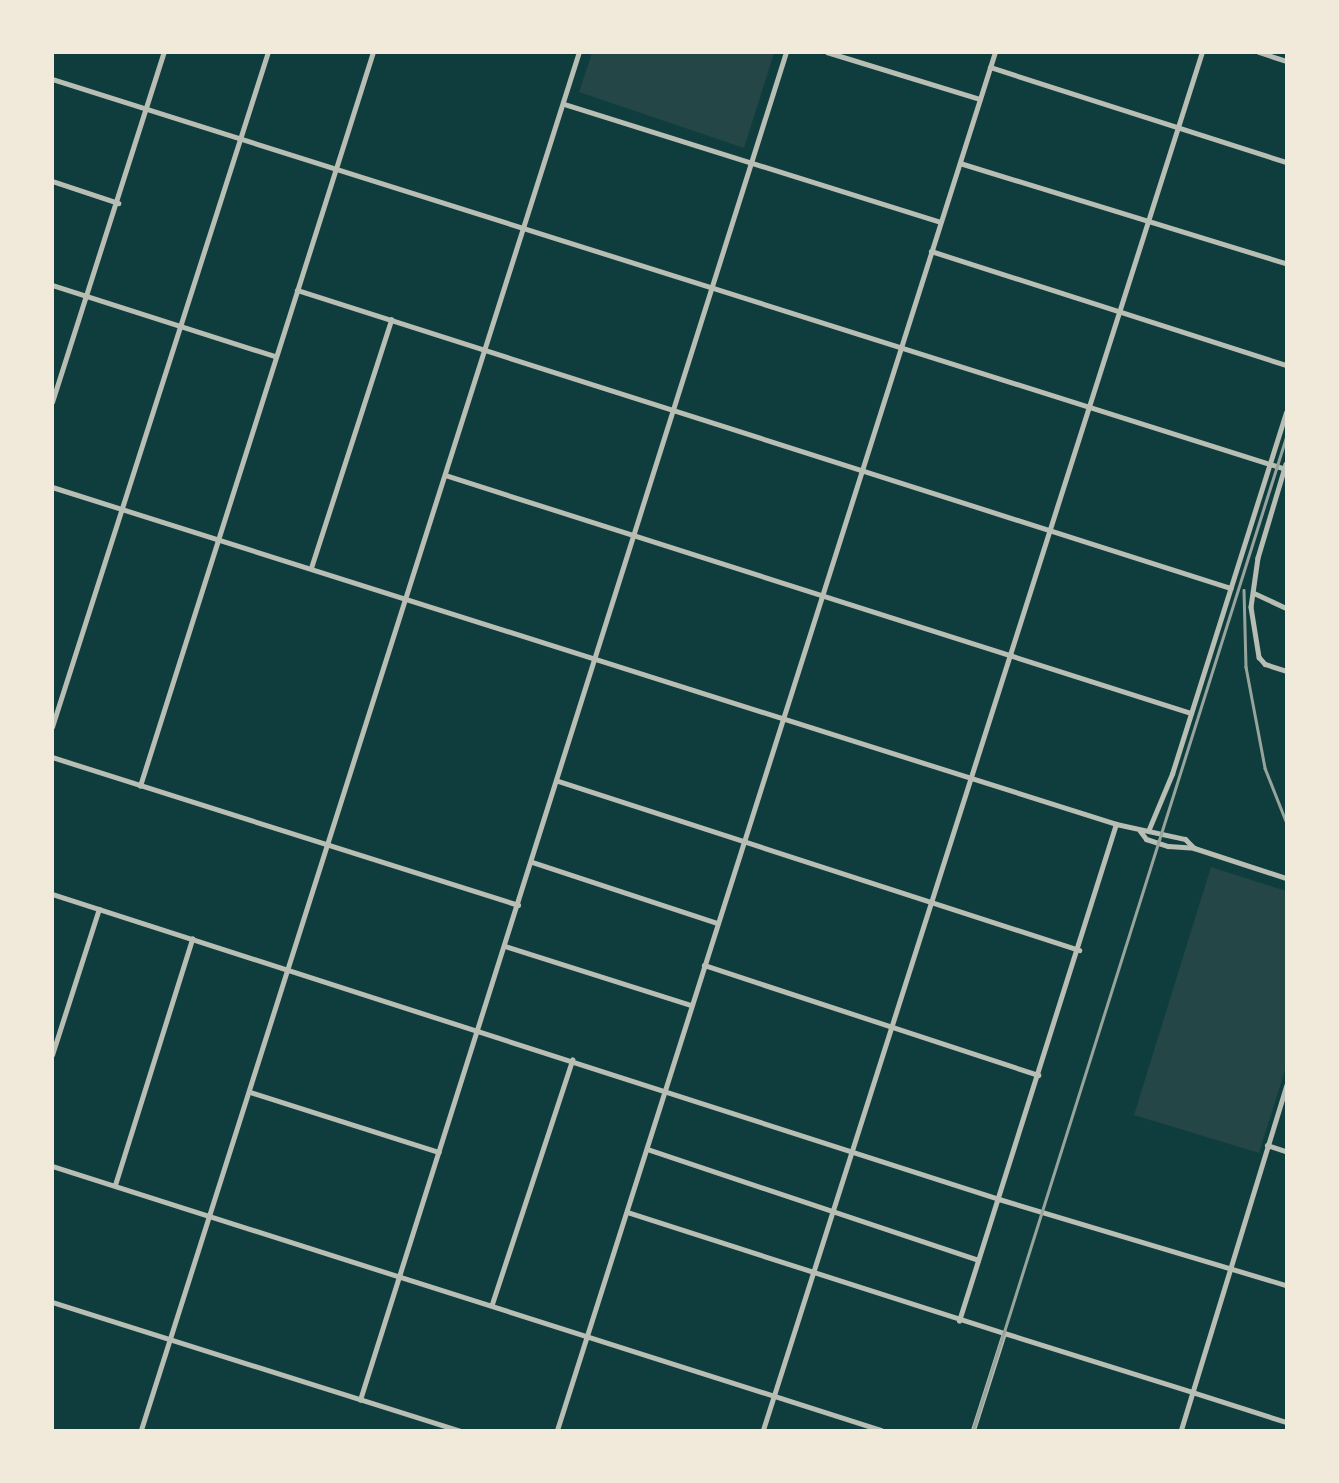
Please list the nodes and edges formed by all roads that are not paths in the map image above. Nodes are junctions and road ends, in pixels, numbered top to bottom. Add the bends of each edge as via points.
1 (164, 52) edge
2 (268, 52) edge
3 (373, 52) edge
4 (579, 52) edge
5 (786, 52) edge
6 (827, 52) edge
7 (995, 52) edge
8 (1202, 52) edge
9 (1259, 52) edge
10 (1286, 61) edge
11 (990, 67) junction
12 (52, 79) edge
13 (980, 99) junction
14 (564, 104) junction
15 (147, 109) junction
16 (1178, 128) junction
17 (240, 139) junction
18 (751, 163) junction
19 (960, 163) junction
20 (1286, 163) edge
21 (337, 167) junction
22 (52, 181) edge
23 (118, 202) junction
24 (1150, 220) junction
25 (940, 222) junction
26 (524, 227) junction
27 (931, 251) junction
28 (1286, 263) edge
29 (52, 285) edge
30 (713, 286) junction
31 (297, 290) junction
32 (87, 296) junction
33 (1121, 312) junction
34 (391, 320) junction
35 (181, 327) junction
36 (901, 345) junction
37 (485, 350) junction
38 (274, 356) junction
39 (1286, 365) edge
40 (55, 388) edge
41 (52, 402) edge
42 (1090, 406) junction
43 (674, 410) junction
44 (1286, 413) edge
45 (1270, 465) junction
46 (1286, 467) edge
47 (862, 470) junction
48 (445, 475) junction
49 (52, 487) edge
50 (123, 509) junction
51 (1051, 529) junction
52 (632, 536) junction
53 (217, 539) junction
54 (311, 568) junction
55 (1231, 588) junction
56 (824, 593) junction
57 (1253, 593) junction
58 (407, 599) junction
59 (1286, 608) edge
60 (1008, 656) junction
61 (596, 658) junction
62 (1286, 671) edge
63 (1191, 713) junction
64 (782, 718) junction
65 (52, 727) edge
66 (52, 757) edge
67 (971, 778) junction
68 (558, 781) junction
69 (140, 786) junction
70 (1116, 824) junction
71 (1149, 830) junction
72 (1140, 831) junction
73 (743, 841) junction
74 (327, 845) junction
75 (1194, 848) junction
76 (532, 862) junction
77 (1286, 878) edge
78 (52, 894) edge
79 (931, 903) junction
80 (518, 905) junction
81 (99, 909) junction
82 (717, 923) junction
83 (192, 939) junction
84 (505, 946) junction
85 (1079, 950) junction
86 (704, 965) junction
87 (289, 969) junction
88 (691, 1005) junction
89 (893, 1026) junction
90 (478, 1029) junction
91 (52, 1055) edge
92 (572, 1060) junction
93 (1038, 1075) junction
94 (1286, 1086) edge
95 (666, 1089) junction
96 (250, 1092) junction
97 (1268, 1145) junction
98 (647, 1149) junction
99 (855, 1149) junction
100 (1286, 1151) edge
101 (439, 1152) junction
102 (52, 1166) edge
103 (115, 1185) junction
104 (999, 1199) junction
105 (833, 1211) junction
106 (627, 1212) junction
107 (211, 1215) junction
108 (978, 1260) junction
109 (1230, 1267) junction
110 (813, 1274) junction
111 (400, 1276) junction
112 (1286, 1285) edge
113 (52, 1302) edge
114 (492, 1304) junction
115 (959, 1321) junction
116 (1004, 1333) junction
117 (588, 1335) junction
118 (170, 1339) junction
119 (1192, 1392) junction
120 (774, 1396) junction
121 (360, 1400) junction
122 (1286, 1422) edge
123 (141, 1430) edge
124 (459, 1430) edge
125 (557, 1430) edge
126 (763, 1430) edge
127 (881, 1430) edge
128 (973, 1430) edge
129 (1181, 1430) edge

1 - 15 street
2 - 17 street
3 - 21 street
4 - 14 street
5 - 18 street
6 - 13 street
7 - 11 street
8 - 16 street
9 - 10 street
11 - 13 street
11 - 16 street
12 - 15 street
13 - 19 street
14 - 18 street
14 - 26 street
15 - 17 street
15 - 23 street
16 - 20 street
16 - 24 street
17 - 21 street
17 - 35 street
18 - 25 street
18 - 30 street
19 - 24 street
19 - 25 street
21 - 26 street
21 - 31 street
22 - 23 street
23 - 32 street
24 - 28 street
24 - 33 street
25 - 27 street
26 - 30 street
26 - 37 street
27 - 33 street
27 - 36 street
29 - 32 street
30 - 36 street
30 - 43 street
31 - 34 street
31 - 38 street
32 - 35 street
32 - 40 street
33 - 39 street
33 - 42 street
34 - 37 street
34 - 54 street
35 - 38 street
35 - 50 street
36 - 42 street
36 - 47 street
37 - 43 street
37 - 48 street
38 - 53 street
40 - 41 street
42 - 45 street
42 - 51 street
43 - 47 street
43 - 52 street
44 - 45 street
45 - 46 street
45 - 55 street
46 - 57 street via 1258,558
47 - 51 street
47 - 56 street
48 - 52 street
48 - 58 street
49 - 50 street
50 - 53 street
50 - 65 street
51 - 55 street
51 - 60 street
52 - 56 street
52 - 61 street
53 - 54 street
53 - 69 street
54 - 58 street
55 - 63 street
56 - 60 street
56 - 64 street
57 - 59 street
57 - 62 street via 1252,620 1259,657
58 - 61 street
58 - 74 street
60 - 63 street
60 - 67 street
61 - 64 street
61 - 68 street
63 - 71 street
64 - 67 street
64 - 73 street
66 - 69 street
67 - 70 street
67 - 79 street
68 - 73 street
68 - 76 street
69 - 74 street
70 - 72 street
70 - 85 street
71 - 72 street
71 - 75 street via 1185,839
72 - 75 street via 1146,839 1168,846
73 - 79 street
73 - 82 street
74 - 80 street
74 - 87 street
75 - 77 street
76 - 80 street
76 - 82 street
78 - 81 street
79 - 85 street
79 - 89 street
80 - 84 street
81 - 83 street
81 - 91 street
82 - 86 street
83 - 87 street
83 - 103 street
84 - 88 street
84 - 90 street
85 - 93 street
86 - 88 street
86 - 89 street
87 - 90 street
87 - 96 street
88 - 95 street
89 - 93 street
89 - 99 street
90 - 92 street
90 - 101 street
92 - 95 street
92 - 114 street
93 - 104 street
94 - 97 street
95 - 98 street
95 - 99 street
96 - 101 street
96 - 107 street
97 - 100 street
97 - 109 street
98 - 105 street
98 - 106 street
99 - 104 street
99 - 105 street
101 - 111 street
102 - 103 street
103 - 107 street
104 - 108 street
104 - 109 street
105 - 108 street
105 - 110 street
106 - 110 street
106 - 117 street
107 - 111 street
107 - 118 street
108 - 115 street
109 - 112 street
109 - 119 street
110 - 115 street
110 - 120 street
111 - 114 street
111 - 121 street
113 - 118 street
114 - 117 street
115 - 116 street
116 - 119 street
116 - 128 street
117 - 120 street
117 - 125 street
118 - 121 street
118 - 123 street
119 - 122 street
119 - 129 street
120 - 126 street
120 - 127 street
121 - 124 street

